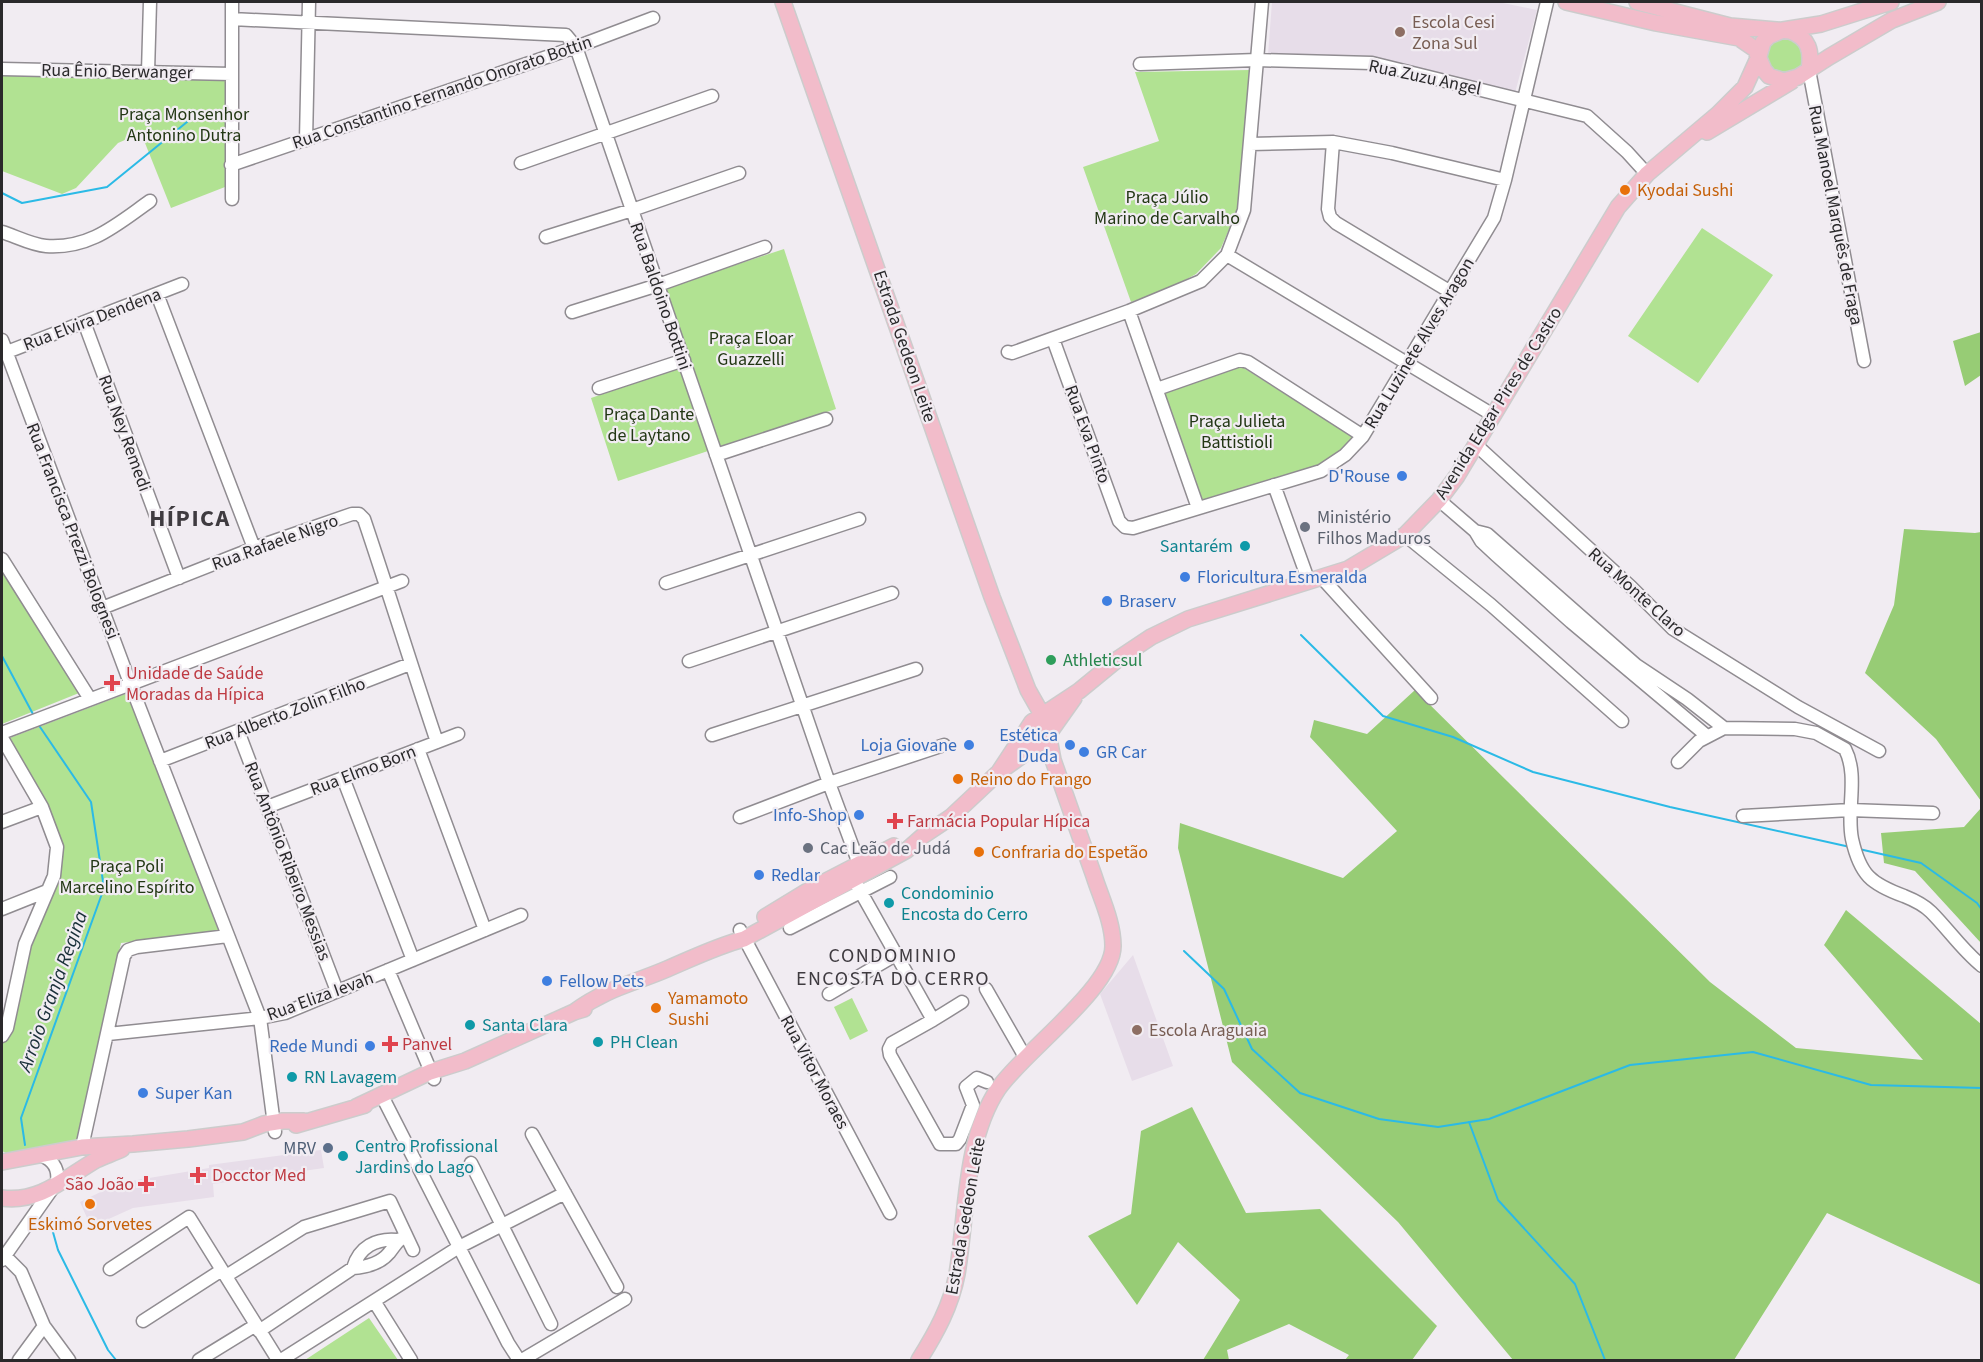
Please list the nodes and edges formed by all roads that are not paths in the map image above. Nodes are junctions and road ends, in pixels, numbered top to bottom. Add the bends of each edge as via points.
1 (150, 2) edge
2 (232, 2) edge
3 (309, 2) edge
4 (783, 2) edge
5 (1262, 2) edge
6 (1547, 2) edge
7 (1566, 2) edge
8 (1637, 2) edge
9 (1891, 2) edge
10 (1938, 2) edge
11 (1659, 4) edge
12 (1856, 8) edge
13 (652, 18) dead end
14 (232, 19) junction
15 (309, 23) junction
16 (1656, 23) junction
17 (1783, 30) junction
18 (576, 47) junction
19 (1759, 57) junction
20 (1257, 60) junction
21 (1140, 64) dead end
22 (2, 69) edge
23 (148, 72) junction
24 (232, 74) junction
25 (1803, 74) junction
26 (712, 96) dead end
27 (1525, 99) junction
28 (606, 134) junction
29 (306, 140) junction
30 (1333, 142) junction
31 (1250, 144) junction
32 (1676, 150) junction
33 (521, 163) dead end
34 (231, 165) junction
35 (739, 173) dead end
36 (1647, 174) junction
37 (1505, 180) junction
38 (231, 199) dead end
39 (150, 201) dead end
40 (632, 210) junction
41 (2, 232) edge
42 (546, 237) dead end
43 (765, 247) dead end
44 (1227, 255) junction
45 (182, 284) dead end
46 (658, 285) junction
47 (1449, 291) junction
48 (157, 294) junction
49 (1129, 311) junction
50 (572, 312) dead end
51 (84, 322) junction
52 (1053, 339) junction
53 (3, 349) edge
54 (1008, 352) dead end
55 (684, 360) junction
56 (1864, 361) dead end
57 (1406, 363) junction
58 (599, 388) dead end
59 (1157, 389) junction
60 (1493, 415) junction
61 (826, 419) dead end
62 (1363, 436) junction
63 (1475, 444) junction
64 (716, 455) junction
65 (1274, 485) junction
66 (1439, 500) junction
67 (1198, 508) junction
68 (859, 519) dead end
69 (1125, 527) joint
70 (1405, 535) junction
71 (254, 549) junction
72 (750, 555) junction
73 (2, 559) edge
74 (179, 578) junction
75 (1315, 580) junction
76 (402, 581) dead end
77 (666, 583) dead end
78 (387, 587) junction
79 (892, 593) dead end
80 (102, 608) junction
81 (1575, 618) junction
82 (777, 630) junction
83 (689, 661) dead end
84 (410, 664) junction
85 (916, 669) dead end
86 (130, 683) junction
87 (1028, 690) junction
88 (1079, 691) junction
89 (1431, 698) dead end
90 (90, 699) junction
91 (802, 706) junction
92 (1042, 715) junction
93 (1622, 721) dead end
94 (1026, 728) junction
95 (1724, 728) junction
96 (238, 731) junction
97 (2, 733) edge
98 (1050, 733) junction
99 (458, 734) dead end
100 (712, 735) dead end
101 (1707, 736) junction
102 (2, 738) edge
103 (437, 742) junction
104 (944, 745) dead end
105 (1036, 746) junction
106 (418, 749) junction
107 (1879, 751) dead end
108 (1053, 760) junction
109 (160, 761) junction
110 (1678, 762) dead end
111 (999, 772) junction
112 (343, 778) junction
113 (829, 783) junction
114 (42, 807) junction
115 (267, 807) junction
116 (1850, 810) junction
117 (1933, 813) dead end
118 (1743, 816) dead end
119 (740, 817) dead end
120 (2, 822) edge
121 (890, 877) dead end
122 (859, 878) junction
123 (47, 891) junction
124 (2, 909) edge
125 (521, 915) dead end
126 (790, 928) dead end
127 (485, 930) junction
128 (742, 934) junction
129 (228, 936) junction
130 (897, 954) junction
131 (413, 960) junction
132 (1982, 966) edge
133 (388, 970) junction
134 (986, 989) dead end
135 (337, 991) junction
136 (829, 994) dead end
137 (962, 1002) dead end
138 (260, 1018) junction
139 (933, 1020) junction
140 (108, 1034) junction
141 (2, 1036) edge
142 (1025, 1057) junction
143 (432, 1075) junction
144 (987, 1082) dead end
145 (383, 1097) junction
146 (274, 1127) junction
147 (532, 1134) dead end
148 (134, 1144) junction
149 (82, 1147) junction
150 (36, 1155) junction
151 (2, 1161) edge
152 (471, 1163) dead end
153 (55, 1187) junction
154 (565, 1193) junction
155 (2, 1198) edge
156 (890, 1213) dead end
157 (501, 1225) junction
158 (401, 1237) junction
159 (459, 1247) junction
160 (413, 1250) dead end
161 (3, 1258) edge
162 (353, 1268) junction
163 (110, 1269) dead end
164 (224, 1273) junction
165 (617, 1287) dead end
166 (625, 1299) dead end
167 (374, 1301) junction
168 (143, 1321) dead end
169 (550, 1324) dead end
170 (44, 1326) junction
171 (258, 1328) junction
172 (19, 1360) edge
173 (69, 1360) edge
174 (199, 1360) edge
175 (280, 1360) edge
176 (411, 1360) edge
177 (520, 1360) edge
178 (919, 1360) edge

1 - 23 street
2 - 14 street
3 - 15 street
4 - 87 main road, Estrada Gedeon Leite
5 - 20 street
6 - 27 street, Rua Luzinete Alves Aragon
7 - 16 main road
8 - 11 main road
9 - 12 main road
10 - 25 main road, Avenida Edgar Pires de Castro via 1892,20
11 - 16 street
11 - 17 main road via 1730,26
12 - 17 main road via 1821,24
13 - 18 street, Rua Constantino Fernando Onorato Bottin
14 - 15 street
14 - 24 street
15 - 18 street via 566,35
15 - 29 street
16 - 19 main road via 1739,38 1755,49
17 - 19 main road, Avenida Edgar Pires de Castro via 1763,42
17 - 25 main road via 1797,33 1808,44 1810,59
18 - 28 street, Rua Baldoino Bottini
18 - 29 street, Rua Constantino Fernando Onorato Bottin
19 - 25 main road via 1769,76 1784,81
19 - 32 main road, Avenida Edgar Pires de Castro via 1745,87
20 - 21 street, Rua Zuzu Angel
20 - 27 street, Rua Zuzu Angel via 1372,63
20 - 31 street
22 - 23 street, Rua Ênio Berwanger
23 - 24 street, Rua Ênio Berwanger
24 - 34 street
25 - 32 main road, Avenida Edgar Pires de Castro
25 - 56 street, Rua Manoel Marquês de Fraga
26 - 28 street
27 - 36 street, Rua Zuzu Angel via 1587,116
27 - 37 street, Rua Luzinete Alves Aragon
28 - 33 street
28 - 40 street, Rua Baldoino Bottini
29 - 34 street, Rua Constantino Fernando Onorato Bottin
30 - 31 street
30 - 37 street
30 - 47 street via 1330,217
31 - 44 street via 1244,210
32 - 36 main road, Avenida Edgar Pires de Castro
34 - 38 street
35 - 40 street
36 - 60 main road, Avenida Edgar Pires de Castro via 1618,207
37 - 47 street, Rua Luzinete Alves Aragon via 1494,218
39 - 41 street via 100,236 77,244 44,246
40 - 42 street
40 - 46 street, Rua Baldoino Bottini
43 - 46 street
44 - 49 street via 1201,281
44 - 57 street
45 - 48 street, Rua Elvira Dendena
46 - 50 street
46 - 55 street, Rua Baldoino Bottini
47 - 57 street, Rua Luzinete Alves Aragon
48 - 51 street, Rua Elvira Dendena
48 - 71 street
49 - 52 street
49 - 59 street
51 - 53 street, Rua Elvira Dendena
51 - 74 street, Rua Ney Remedi
52 - 54 street
52 - 69 street, Rua Eva Pinto via 1119,521
53 - 80 street, Rua Francisca Prezzi Bolognesi
55 - 58 street
55 - 64 street, Rua Baldoino Bottini
57 - 60 street
57 - 62 street, Rua Luzinete Alves Aragon
59 - 62 street via 1240,360
59 - 67 street
60 - 63 main road, Avenida Edgar Pires de Castro
61 - 64 street
62 - 65 street, Rua Luzinete Alves Aragon via 1345,455 1321,471
63 - 66 main road, Avenida Edgar Pires de Castro
63 - 107 street, Rua Monte Claro via 1673,629 1798,707
64 - 72 street, Rua Baldoino Bottini
65 - 67 street, Rua Luzinete Alves Aragon
65 - 75 street
66 - 70 main road, Avenida Edgar Pires de Castro
66 - 81 street via 1496,555
67 - 69 street, Rua Luzinete Alves Aragon
68 - 72 street
70 - 75 main road, Avenida Edgar Pires de Castro via 1348,569
70 - 93 street
71 - 74 street, Rua Rafaele Nigro
71 - 78 street, Rua Rafaele Nigro via 359,514
72 - 77 street
72 - 82 street, Rua Baldoino Bottini
73 - 90 street
74 - 80 street, Rua Rafaele Nigro
75 - 88 main road, Avenida Edgar Pires de Castro via 1188,618 1118,659
75 - 89 street
76 - 78 street
78 - 84 street, Rua Rafaele Nigro
78 - 86 street
79 - 82 street
80 - 86 street, Rua Francisca Prezzi Bolognesi
81 - 95 street
81 - 101 street
82 - 83 street
82 - 91 street, Rua Baldoino Bottini
84 - 96 street, Rua Alberto Zolin Filho
84 - 103 street, Rua Rafaele Nigro
85 - 91 street
86 - 90 street
86 - 109 street, Rua Francisca Prezzi Bolognesi
87 - 92 main road, Estrada Gedeon Leite
87 - 94 main road, Estrada Gedeon Leite
88 - 92 main road, Avenida Edgar Pires de Castro
88 - 98 main road, Avenida Edgar Pires de Castro
90 - 97 street
91 - 100 street
91 - 113 street, Rua Baldoino Bottini
92 - 94 main road, Avenida Edgar Pires de Castro
92 - 98 main road, Estrada Gedeon Leite
94 - 105 main road
94 - 111 main road, Avenida Edgar Pires de Castro
95 - 101 street
95 - 116 street via 1795,729 1816,733 1845,749 1852,767
96 - 109 street, Rua Alberto Zolin Filho
96 - 115 street, Rua Antônio Ribeiro Messias
98 - 105 main road, Avenida Edgar Pires de Castro
98 - 108 main road, Estrada Gedeon Leite
99 - 103 street, Rua Elmo Born
101 - 110 street
102 - 114 street
103 - 106 street, Rua Elmo Born
104 - 113 street
105 - 108 main road
105 - 111 main road, Avenida Edgar Pires de Castro
106 - 112 street, Rua Elmo Born
106 - 127 street
108 - 142 main road, Estrada Gedeon Leite via 1107,915 1113,947 1107,968 1095,986
109 - 129 street, Rua Francisca Prezzi Bolognesi
111 - 122 main road, Avenida Edgar Pires de Castro via 951,817 924,835 902,842
112 - 115 street, Rua Elmo Born
112 - 131 street
113 - 119 street
113 - 122 street, Rua Baldoino Bottini
114 - 120 street
114 - 123 street via 57,847 54,876
115 - 135 street, Rua Antônio Ribeiro Messias
116 - 117 street
116 - 118 street
116 - 132 street via 1851,837 1866,876 1886,890 1919,902
121 - 122 street
122 - 126 street
122 - 128 main road, Avenida Edgar Pires de Castro via 811,889
122 - 130 street, Rua Baldoino Bottini
123 - 124 street
123 - 141 street via 25,944
125 - 127 street, Rua Eliza Ievah
127 - 131 street, Rua Eliza Ievah
128 - 143 main road, Avenida Edgar Pires de Castro via 632,985 594,997 574,1012
128 - 156 street, Rua Vitor Moraes
129 - 138 street, Rua Francisca Prezzi Bolognesi
129 - 140 street via 128,950
130 - 136 street
130 - 139 street, Rua Baldoino Bottini
131 - 133 street, Rua Eliza Ievah
133 - 135 street, Rua Eliza Ievah
133 - 143 street
134 - 142 street
135 - 138 street, Rua Eliza Ievah via 285,1013
137 - 139 street
138 - 140 street, Rua Eliza Ievah
138 - 146 street, Rua Francisca Prezzi Bolognesi
139 - 144 street via 892,1043 889,1049 940,1144 956,1144 960,1139 974,1105 968,1084 977,1078
140 - 149 street
142 - 178 main road, Estrada Gedeon Leite via 998,1089 982,1123 971,1167 956,1275 946,1312
143 - 145 main road, Avenida Edgar Pires de Castro
145 - 146 main road, Avenida Edgar Pires de Castro
145 - 159 street
146 - 148 main road, Avenida Edgar Pires de Castro
147 - 154 street
148 - 149 main road, Avenida Edgar Pires de Castro
148 - 153 main road, Avenida Edgar Pires de Castro via 98,1159
149 - 150 main road, Avenida Edgar Pires de Castro
150 - 151 main road, Avenida Edgar Pires de Castro
150 - 153 street via 53,1162 58,1175
152 - 157 street
153 - 155 main road, Avenida Edgar Pires de Castro via 37,1196
153 - 161 street
154 - 157 street
154 - 165 street
157 - 159 street
157 - 169 street
158 - 160 street
158 - 162 street via 380,1261
158 - 162 street via 372,1243 362,1251
158 - 164 street via 390,1201 304,1227
159 - 167 street
159 - 177 street
161 - 170 street via 21,1272
162 - 171 street
163 - 164 street via 189,1217
164 - 168 street
164 - 171 street
166 - 177 street
167 - 175 street
167 - 176 street
170 - 172 street
170 - 173 street
171 - 174 street
171 - 175 street

